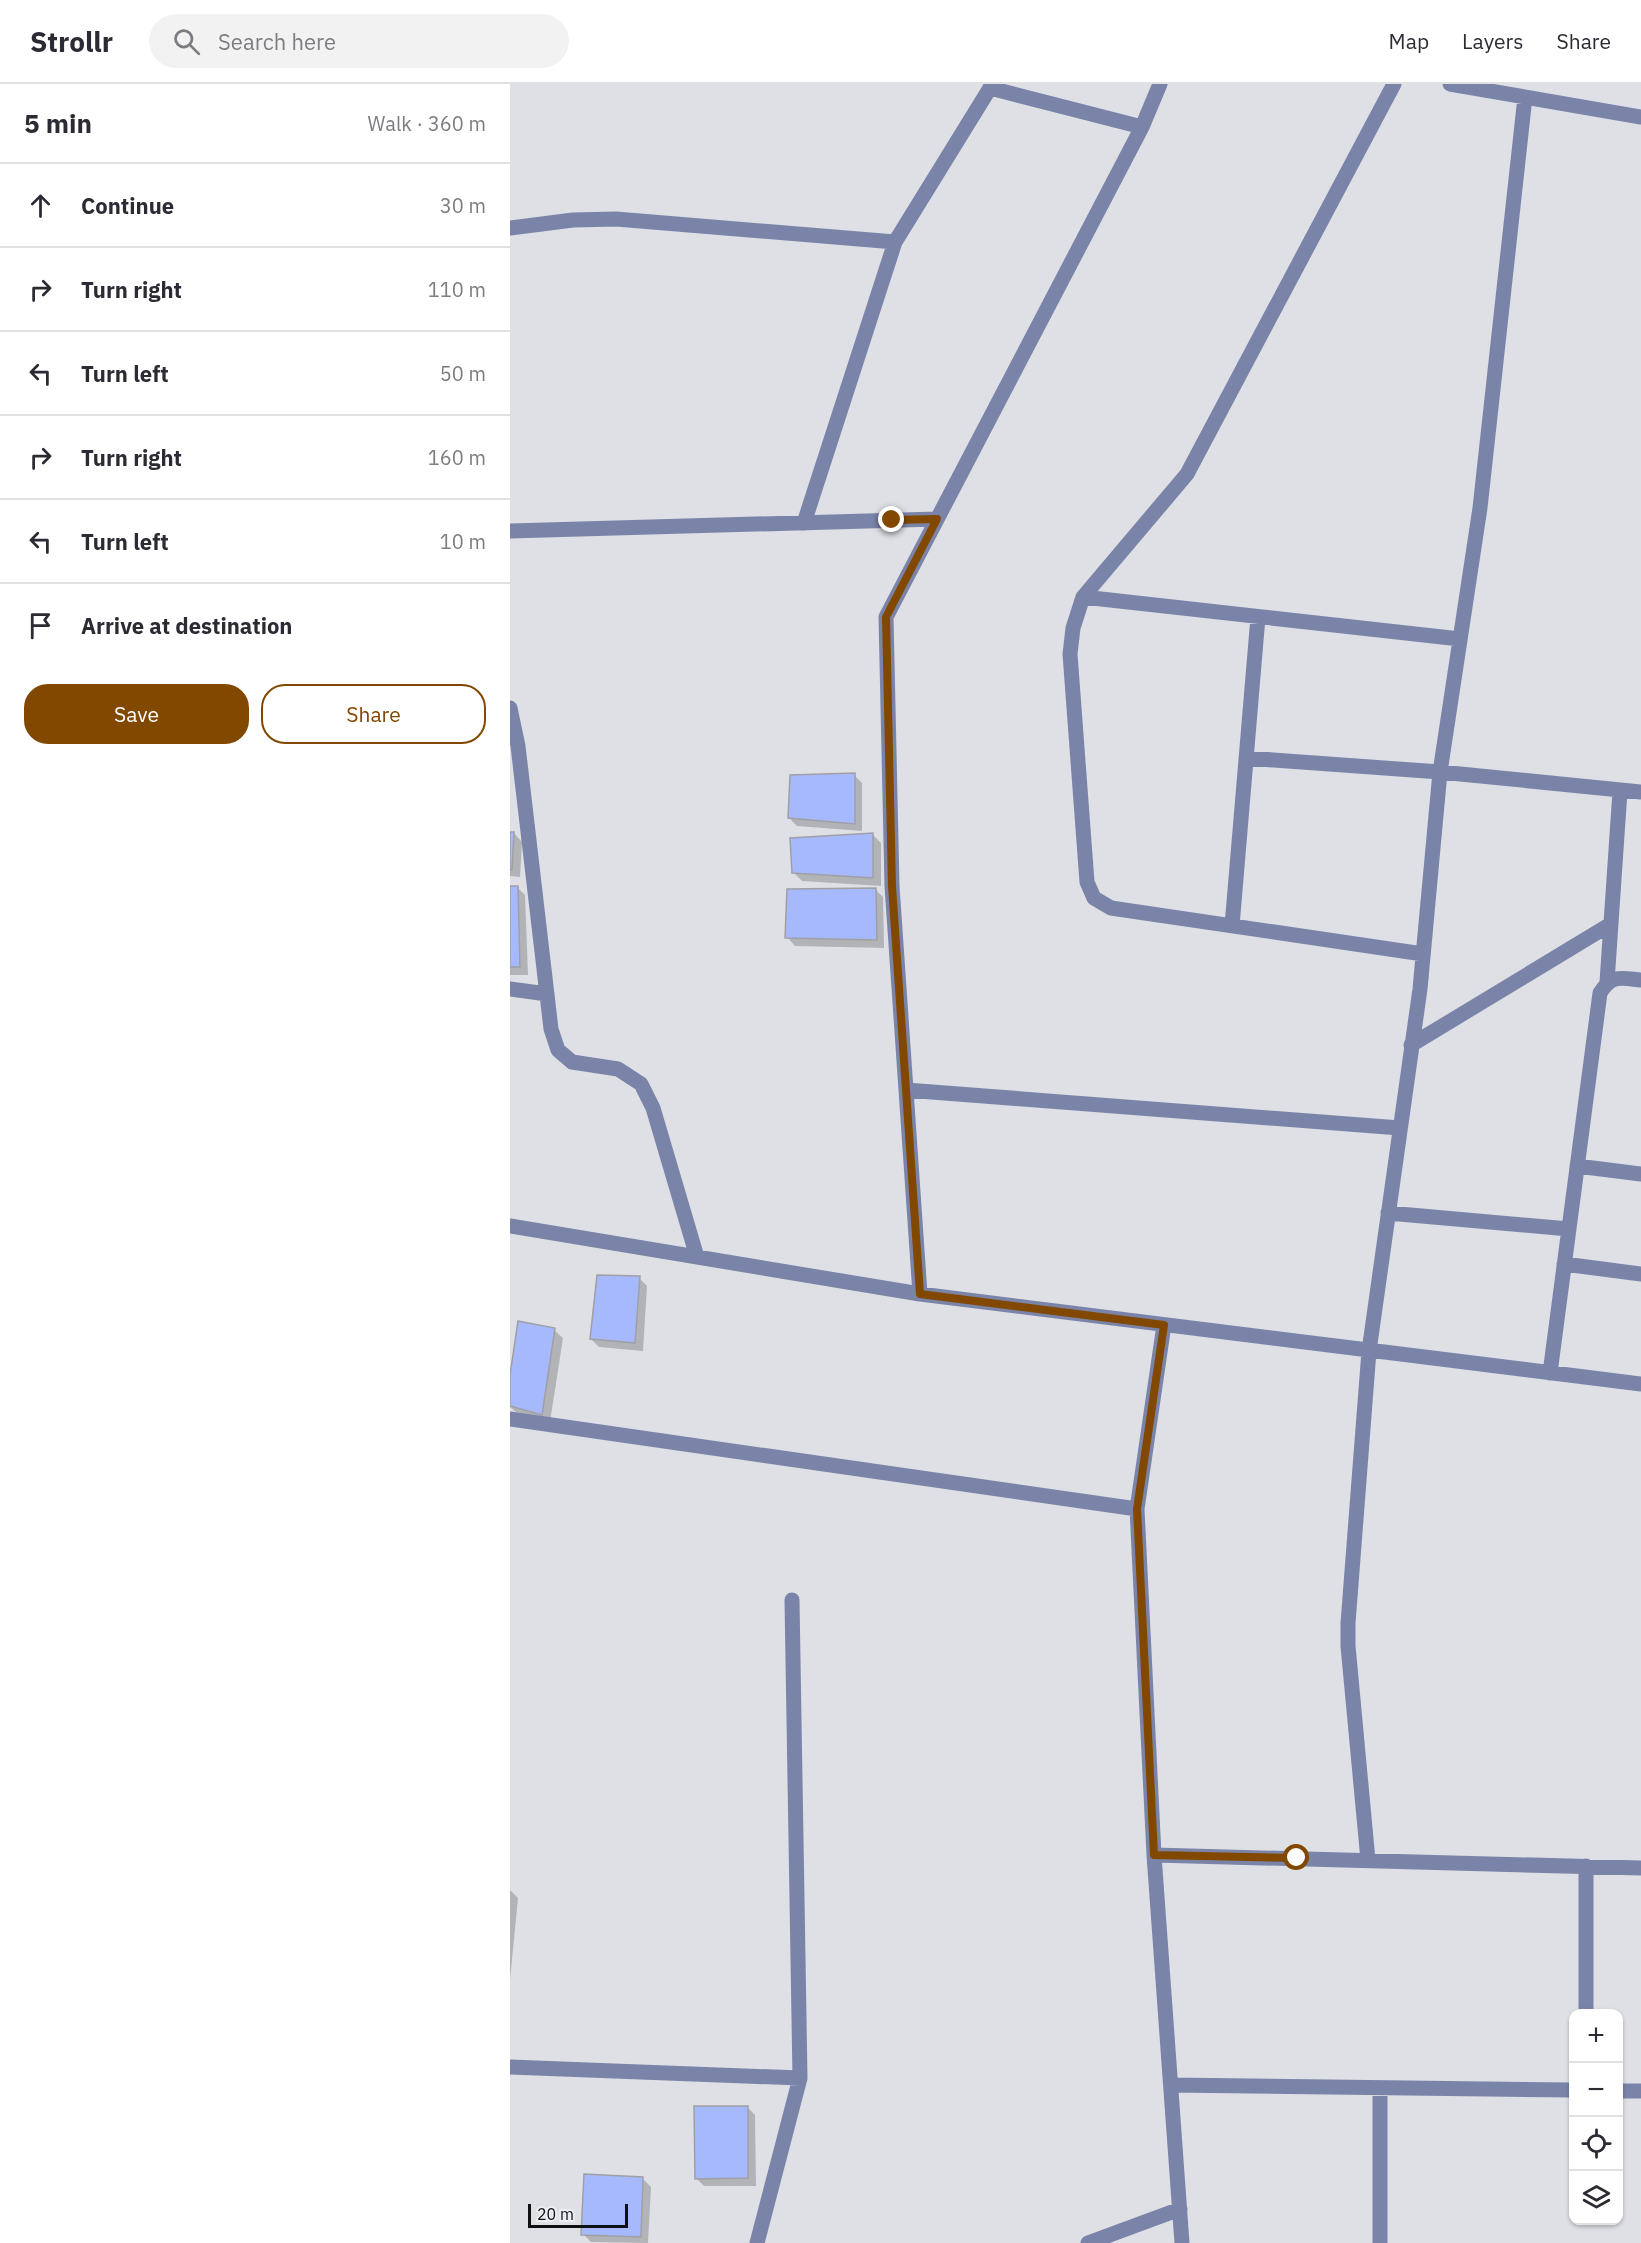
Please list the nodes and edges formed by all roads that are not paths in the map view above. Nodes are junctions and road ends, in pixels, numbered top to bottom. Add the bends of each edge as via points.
1 (1160, 84) edge
2 (1394, 84) edge
3 (1450, 84) edge
4 (991, 86) edge
5 (1525, 97) junction
6 (1641, 117) edge
7 (1142, 127) junction
8 (510, 228) edge
9 (895, 242) junction
10 (937, 519) junction
11 (804, 523) junction
12 (510, 531) edge
13 (1083, 597) junction
14 (1258, 617) junction
15 (1460, 639) junction
16 (510, 708) edge
17 (1246, 758) junction
18 (1440, 772) junction
19 (1620, 791) junction
20 (1641, 792) edge
21 (1611, 924) junction
22 (1232, 926) junction
23 (1423, 954) junction
24 (1641, 980) edge
25 (1607, 982) junction
26 (510, 989) edge
27 (547, 994) junction
28 (1411, 1045) junction
29 (906, 1089) junction
30 (1400, 1128) junction
31 (1577, 1166) junction
32 (1641, 1174) edge
33 (1388, 1213) junction
34 (510, 1226) edge
35 (1569, 1229) junction
36 (697, 1257) junction
37 (1564, 1264) junction
38 (1641, 1274) edge
39 (920, 1294) junction
40 (1164, 1325) junction
41 (1369, 1350) junction
42 (1550, 1373) junction
43 (1641, 1384) edge
44 (510, 1419) edge
45 (1137, 1509) junction
46 (792, 1600) dead end
47 (1154, 1855) junction
48 (1368, 1860) junction
49 (1586, 1866) junction
50 (1641, 1868) edge
51 (1586, 2009) edge
52 (510, 2067) edge
53 (800, 2078) junction
54 (1171, 2085) junction
55 (1380, 2088) junction
56 (1569, 2090) edge
57 (1623, 2091) edge
58 (1641, 2091) edge
59 (1180, 2210) junction
60 (757, 2243) edge
61 (1088, 2243) edge
62 (1182, 2243) edge
63 (1380, 2243) edge

1 - 7 street
2 - 13 street via 1187,474
3 - 5 street
4 - 7 street
4 - 9 street
5 - 6 street
5 - 15 street via 1481,498
7 - 10 street
8 - 9 street via 616,219
9 - 11 street
10 - 11 street
10 - 29 street via 886,617 892,886
11 - 12 street
13 - 14 street
13 - 22 street via 1070,654 1087,882 1094,898 1111,908
14 - 15 street
14 - 17 street
15 - 18 street
16 - 27 street via 518,746
17 - 18 street
17 - 22 street
18 - 19 street
18 - 23 street
19 - 20 street
19 - 21 street
21 - 25 street
21 - 28 street
22 - 23 street
23 - 28 street
24 - 25 street via 1617,978
25 - 31 street via 1597,1007
26 - 27 street
27 - 36 street via 558,1050 572,1062 618,1069 641,1084 653,1108
28 - 30 street
29 - 30 street
29 - 39 street
30 - 33 street
31 - 32 street
31 - 35 street
33 - 35 street
33 - 41 street
34 - 36 street
35 - 37 street
36 - 39 street
37 - 38 street
37 - 42 street
39 - 40 street
40 - 41 street
40 - 45 street
41 - 42 street
41 - 48 street via 1348,1623
42 - 43 street
44 - 45 street
45 - 47 street
46 - 53 street
47 - 48 street
47 - 54 street
48 - 49 street
49 - 50 street
49 - 51 street
52 - 53 street
53 - 60 street
54 - 55 street
54 - 59 street
55 - 56 street
55 - 63 street
57 - 58 street
59 - 61 street
59 - 62 street

